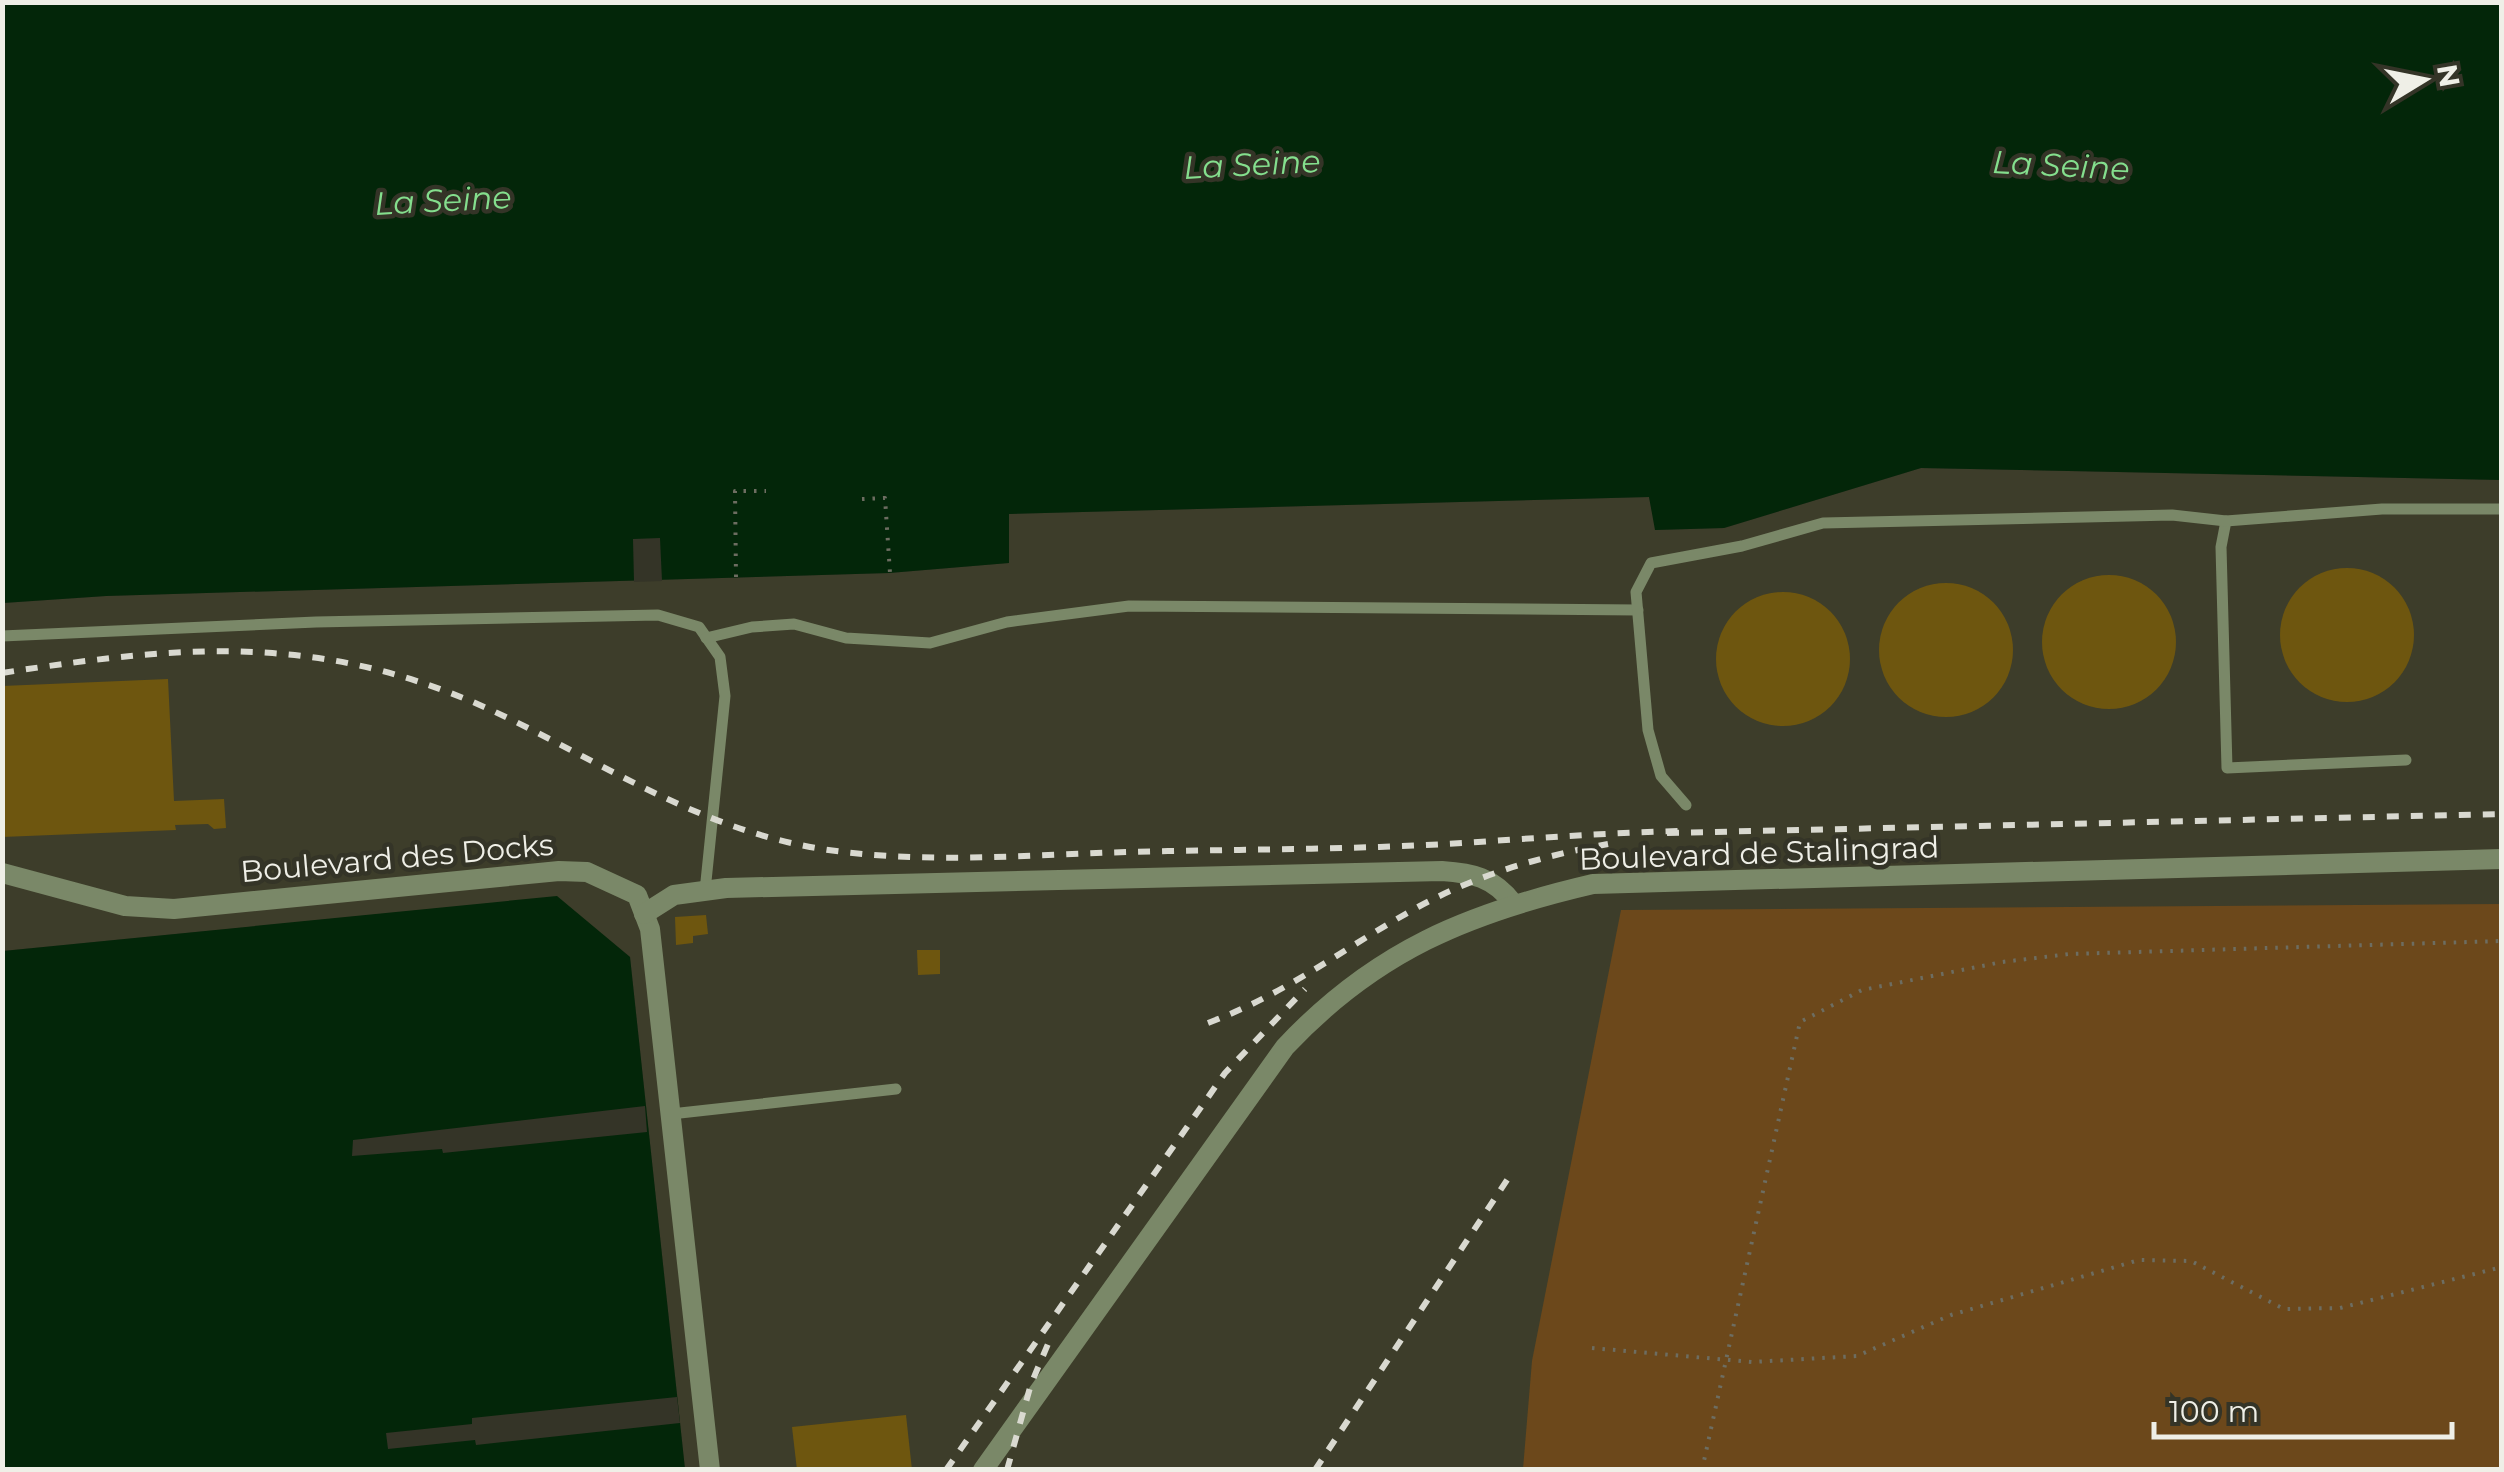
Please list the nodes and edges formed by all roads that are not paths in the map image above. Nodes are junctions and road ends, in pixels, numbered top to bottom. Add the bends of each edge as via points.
1 (2502, 509) edge
2 (2226, 521) junction
3 (1638, 610) junction
4 (2, 636) edge
5 (706, 638) junction
6 (2406, 760) dead end
7 (1686, 806) dead end
8 (2502, 859) edge
9 (2, 873) edge
10 (704, 891) junction
11 (1513, 903) junction
12 (644, 914) junction
13 (896, 1089) dead end
14 (671, 1114) junction
15 (710, 1470) edge
16 (983, 1470) edge

1 - 2 lane via 2382,509
2 - 3 lane via 2172,516 1823,523 1651,563 1636,592
2 - 6 lane via 2221,547 2227,768
3 - 5 lane via 1128,606 1007,622 930,643 846,638 794,624
3 - 7 lane via 1648,730 1662,776
4 - 5 lane via 658,615 698,627
5 - 10 lane via 720,658 726,696
8 - 11 street, Boulevard de Stalingrad via 1594,884
9 - 12 street, Boulevard des Docks via 125,906 174,909 588,872 637,895
10 - 11 street via 1442,871 1481,876
10 - 12 street via 674,895
11 - 16 street, Boulevard de Stalingrad via 1408,948 1338,996 1285,1047
12 - 14 street
13 - 14 lane
14 - 15 street

